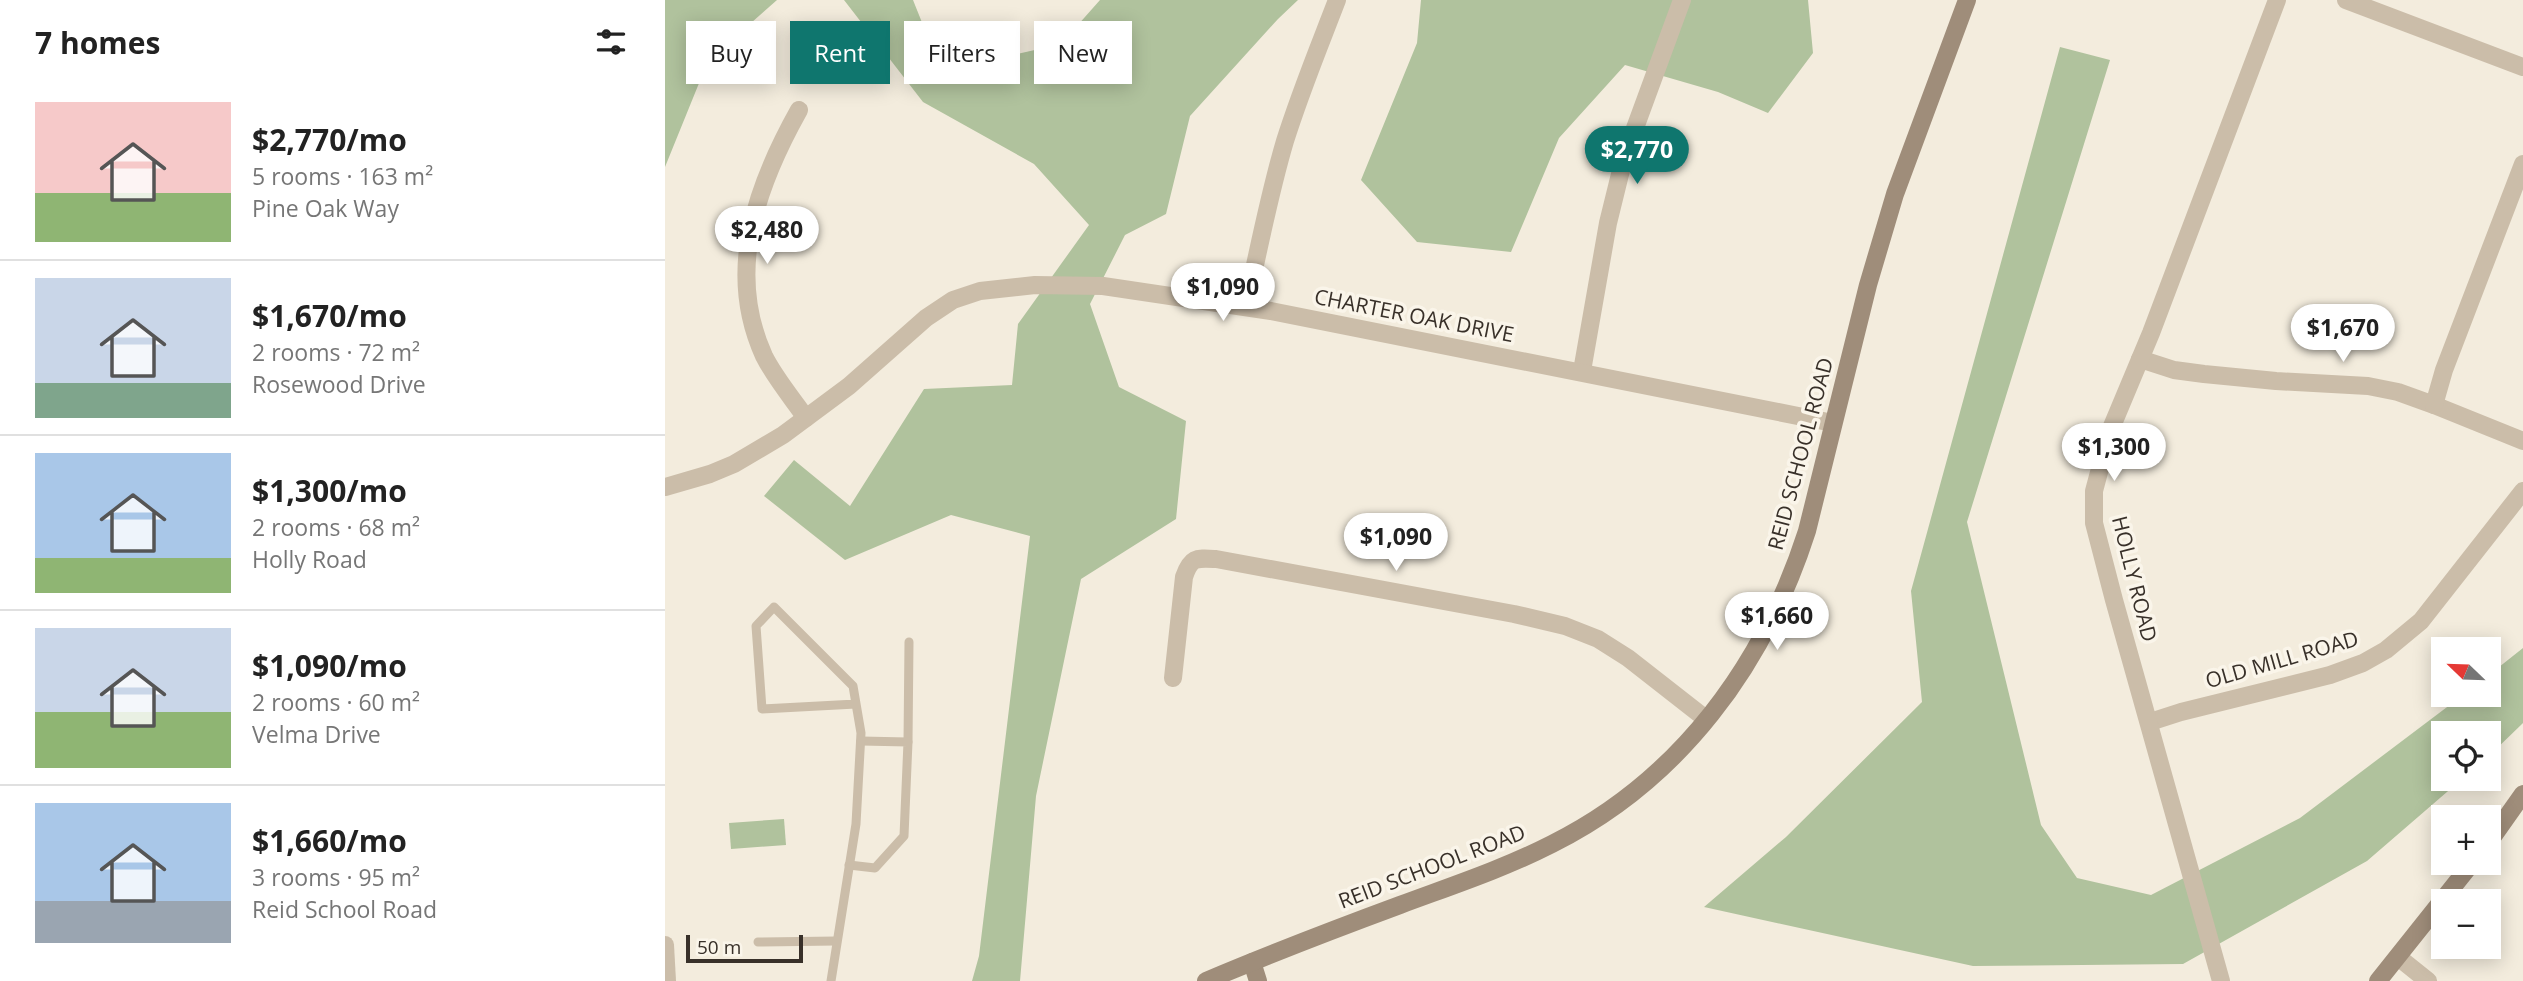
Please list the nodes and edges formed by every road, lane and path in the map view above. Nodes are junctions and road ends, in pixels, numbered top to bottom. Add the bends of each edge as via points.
1 (1337, 0) edge
2 (1682, 0) edge
3 (1967, 0) edge
4 (2277, 0) edge
5 (2346, 0) edge
6 (2523, 67) edge
7 (799, 110) dead end
8 (2523, 164) edge
9 (1246, 307) junction
10 (2140, 359) junction
11 (1582, 371) junction
12 (2434, 405) junction
13 (806, 418) junction
14 (1833, 423) junction
15 (2523, 441) edge
16 (665, 487) edge
17 (2523, 491) edge
18 (909, 642) dead end
19 (1173, 678) dead end
20 (856, 704) junction
21 (1706, 719) junction
22 (2150, 722) junction
23 (861, 741) junction
24 (908, 742) junction
25 (2523, 794) edge
26 (2501, 825) edge
27 (849, 865) junction
28 (2463, 875) edge
29 (758, 942) dead end
30 (836, 942) junction
31 (665, 945) edge
32 (2398, 957) junction
33 (1252, 962) junction
34 (667, 981) edge
35 (831, 981) edge
36 (1206, 981) edge
37 (1258, 981) edge
38 (2221, 981) edge
39 (2378, 981) edge
40 (2428, 981) edge

1 - 9 street via 1285,141
2 - 11 street via 1624,158
3 - 14 street, REID SCHOOL ROAD via 1895,194
4 - 10 street, HOLLY ROAD
5 - 6 street
7 - 13 street via 757,200 748,283 761,349
8 - 12 street
9 - 11 street, CHARTER OAK DRIVE
9 - 13 street, CHARTER OAK DRIVE via 1103,286 1035,285 980,291 935,312
10 - 12 street via 2204,374 2368,386
10 - 22 street, HOLLY ROAD via 2110,431 2093,506 2114,600
11 - 14 street, CHARTER OAK DRIVE
12 - 15 street
13 - 16 street, CHARTER OAK DRIVE via 734,464
14 - 21 street, REID SCHOOL ROAD via 1807,531 1784,597 1747,666
17 - 22 street, OLD MILL ROAD via 2421,621 2386,650 2330,674
18 - 24 lane
19 - 21 street via 1184,577 1194,560 1216,559 1565,626 1629,658
20 - 20 lane via 853,686 774,607 756,626 762,709
20 - 23 lane
21 - 33 street, REID SCHOOL ROAD via 1683,747 1637,788 1554,843
22 - 38 street, HOLLY ROAD
23 - 24 lane
23 - 27 lane
24 - 27 lane via 904,836 874,868
25 - 26 street
27 - 30 lane
28 - 32 street
29 - 30 lane
30 - 35 lane
31 - 34 street
32 - 39 street
32 - 40 street
33 - 36 street, REID SCHOOL ROAD
33 - 37 street

